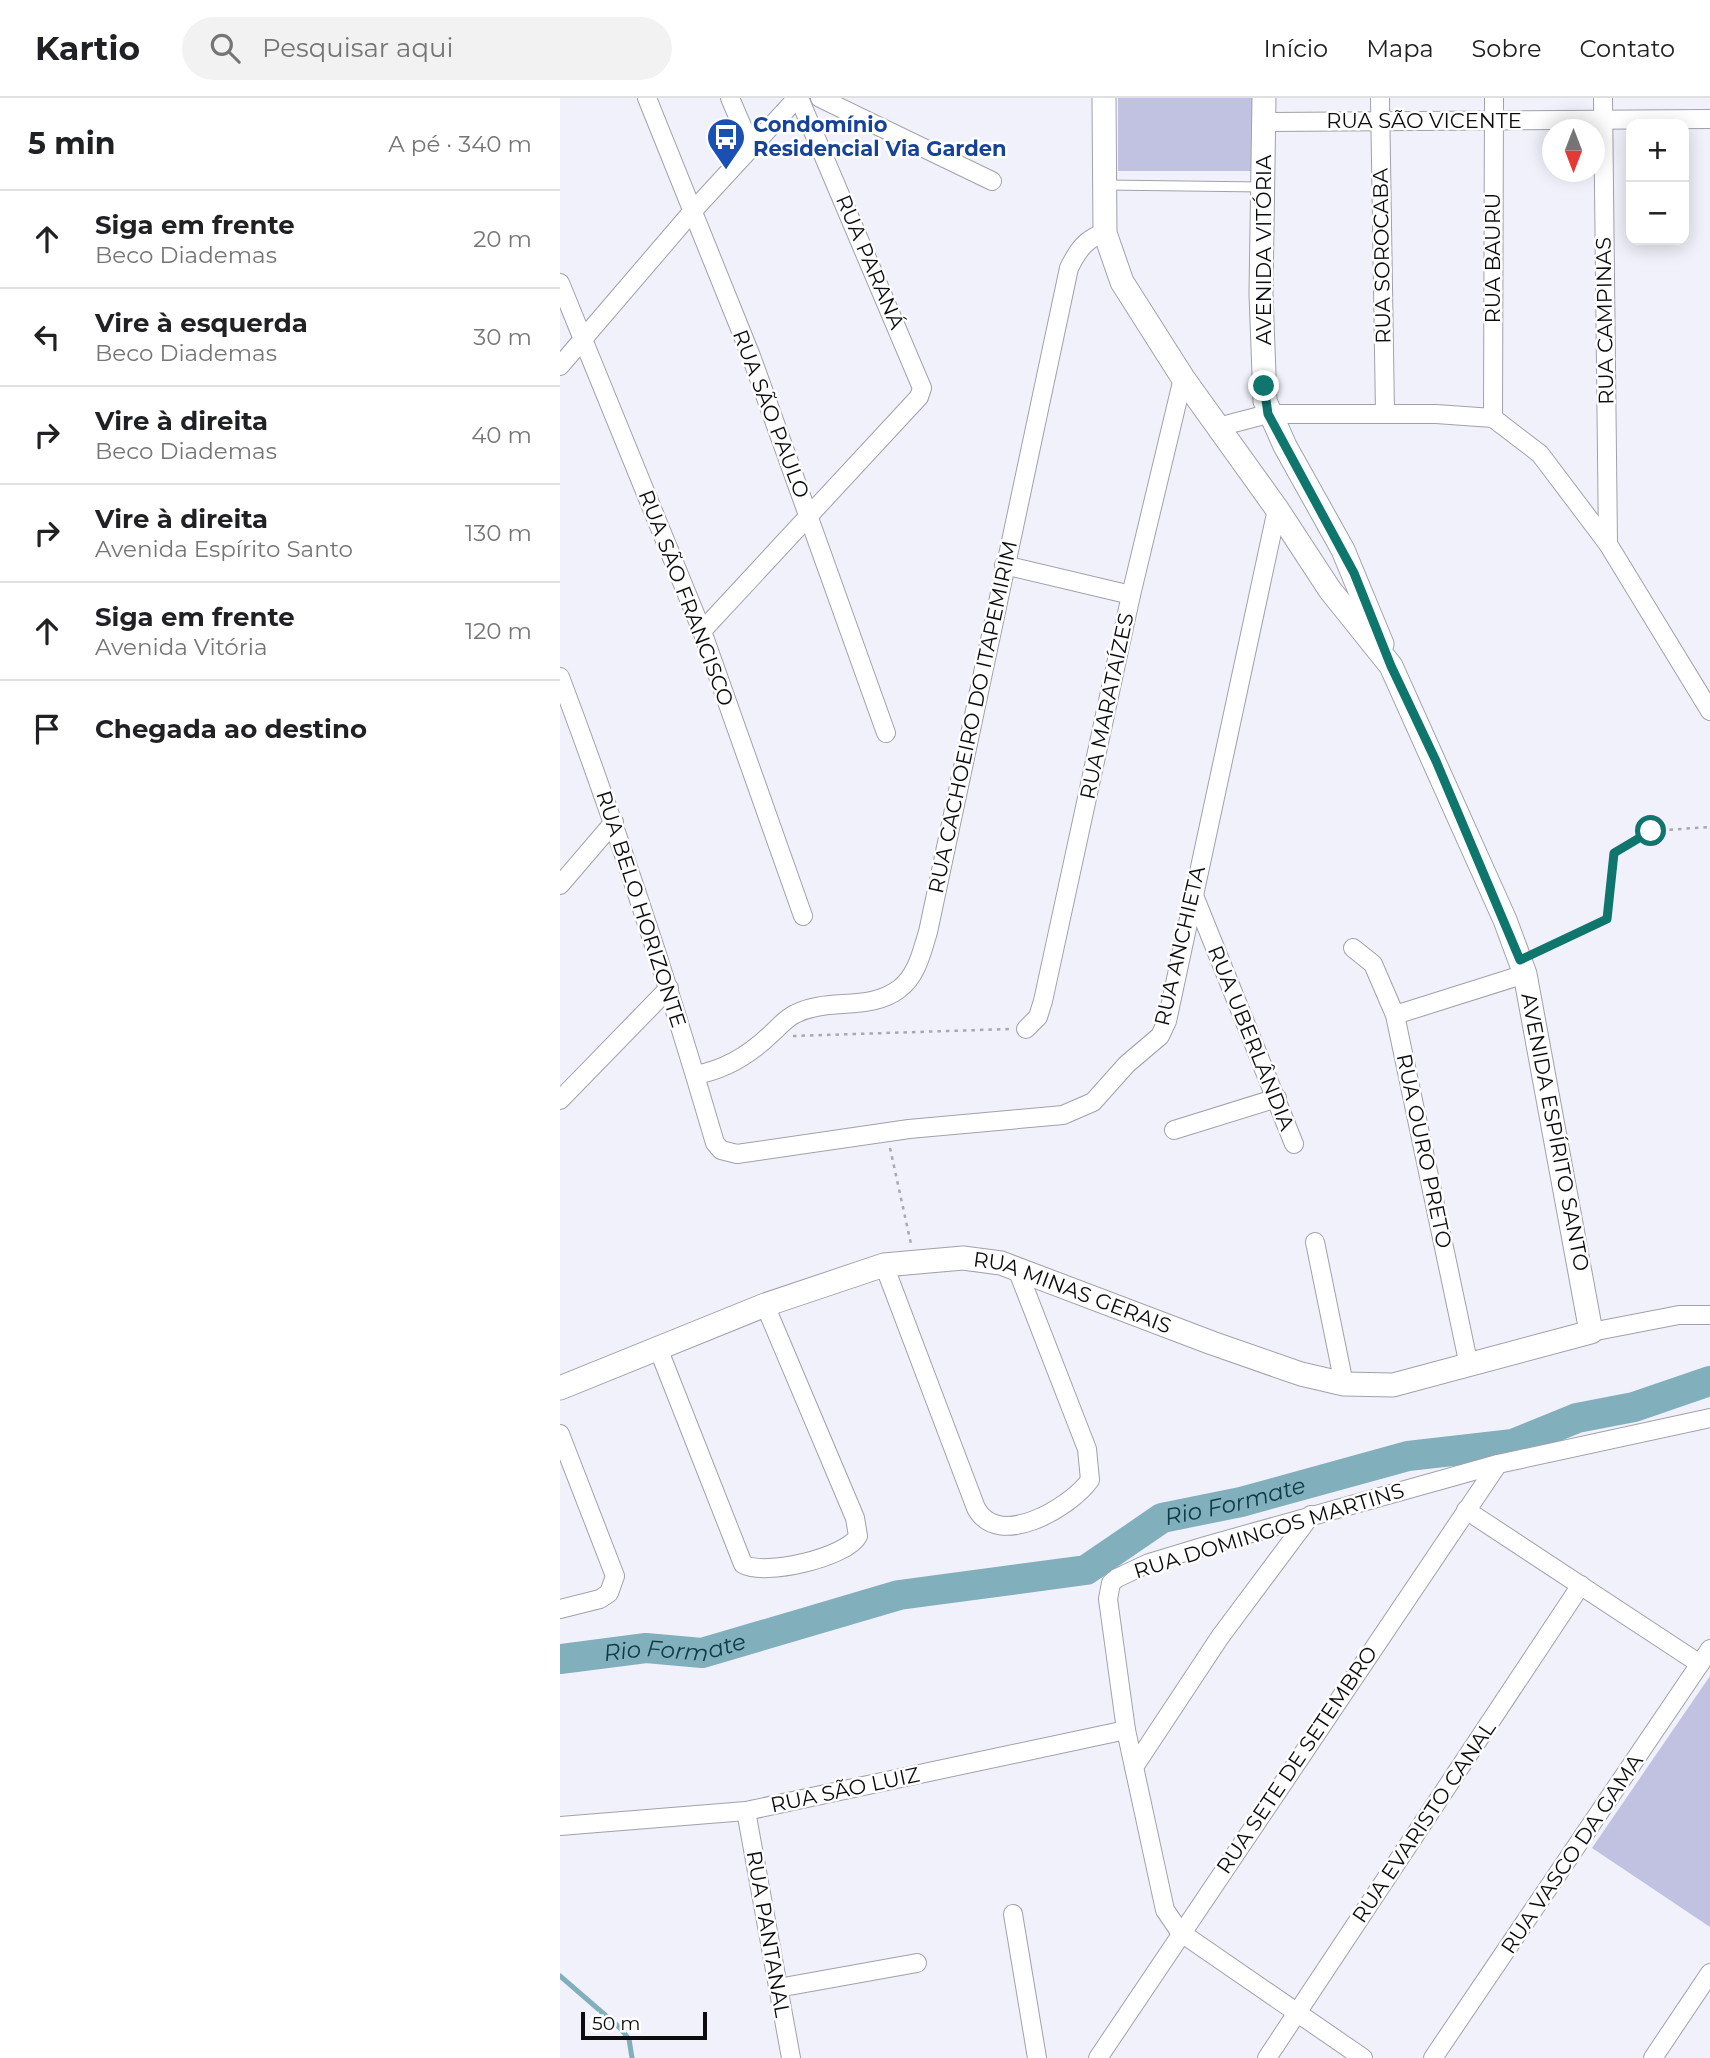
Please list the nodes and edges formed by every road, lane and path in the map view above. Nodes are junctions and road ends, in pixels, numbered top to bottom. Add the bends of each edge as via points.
1 (647, 98) edge
2 (730, 98) edge
3 (798, 98) edge
4 (820, 98) edge
5 (1104, 98) edge
6 (1264, 98) edge
7 (1380, 98) edge
8 (1494, 98) edge
9 (1602, 98) edge
10 (1602, 119) edge
11 (1710, 119) edge
12 (1494, 120) junction
13 (1542, 120) edge
14 (1605, 120) edge
15 (1380, 121) junction
16 (1264, 122) junction
17 (751, 147) junction
18 (992, 181) dead end
19 (1603, 182) edge
20 (1105, 185) junction
21 (1265, 187) junction
22 (691, 213) junction
23 (1105, 233) junction
24 (560, 283) edge
25 (583, 341) junction
26 (560, 366) edge
27 (1182, 378) junction
28 (1385, 413) junction
29 (1268, 414) junction
30 (1493, 418) junction
31 (1218, 427) junction
32 (1277, 509) junction
33 (809, 515) junction
34 (1608, 544) junction
35 (1004, 565) junction
36 (1354, 573) junction
37 (1330, 590) junction
38 (1131, 595) junction
39 (702, 631) junction
40 (1391, 666) junction
41 (560, 677) edge
42 (1710, 711) edge
43 (886, 733) dead end
44 (614, 822) junction
45 (1710, 827) edge
46 (560, 885) edge
47 (1193, 893) junction
48 (803, 916) dead end
49 (1353, 948) dead end
50 (1522, 967) junction
51 (669, 988) junction
52 (1395, 1015) junction
53 (1026, 1029) joint
54 (769, 1037) junction
55 (695, 1075) junction
56 (1277, 1098) junction
57 (560, 1100) edge
58 (1174, 1130) dead end
59 (887, 1132) junction
60 (715, 1143) joint
61 (1294, 1144) dead end
62 (1315, 1242) dead end
63 (915, 1261) junction
64 (884, 1265) junction
65 (1017, 1269) junction
66 (765, 1305) junction
67 (1710, 1315) edge
68 (1591, 1332) junction
69 (658, 1348) junction
70 (1469, 1366) junction
71 (1344, 1384) junction
72 (560, 1388) edge
73 (1710, 1418) edge
74 (560, 1434) edge
75 (1498, 1464) junction
76 (1466, 1510) junction
77 (1311, 1515) junction
78 (1581, 1585) junction
79 (560, 1609) edge
80 (1705, 1657) edge
81 (1126, 1730) junction
82 (1134, 1767) junction
83 (746, 1811) junction
84 (560, 1826) edge
85 (1013, 1914) dead end
86 (1180, 1932) junction
87 (918, 1963) dead end
88 (1710, 1973) edge
89 (778, 1989) junction
90 (1297, 2013) junction
91 (791, 2058) edge
92 (1037, 2058) edge
93 (1098, 2058) edge
94 (1267, 2058) edge
95 (1363, 2058) edge
96 (1433, 2058) edge
97 (1653, 2058) edge

1 - 22 street, RUA SÃO PAULO
2 - 17 street
3 - 17 street
3 - 33 street, RUA PARANÁ via 922,388 919,397
4 - 18 street
5 - 20 street, AVENIDA ESPÍRITO SANTO
6 - 16 street, AVENIDA VITÓRIA
7 - 15 street, RUA SOROCABA
8 - 12 street, RUA BAURU
9 - 10 street, RUA CAMPINAS
11 - 14 street, RUA SÃO VICENTE
12 - 13 street, RUA SÃO VICENTE
12 - 15 street, RUA SÃO VICENTE
12 - 30 street, RUA BAURU
15 - 16 street, RUA SÃO VICENTE
15 - 28 street, RUA SOROCABA
16 - 21 street, AVENIDA VITÓRIA
17 - 22 street
19 - 34 street, RUA CAMPINAS
20 - 21 lane
20 - 23 street, AVENIDA ESPÍRITO SANTO
21 - 29 street, AVENIDA VITÓRIA via 1261,294
22 - 25 street
22 - 33 street, RUA SÃO PAULO via 751,356
23 - 27 street, AVENIDA ESPÍRITO SANTO via 1122,282
23 - 35 street, RUA CACHOEIRO DO ITAPEMIRIM via 1093,236 1078,250 1069,268
24 - 25 street, RUA SÃO FRANCISCO
25 - 26 street
25 - 39 street, RUA SÃO FRANCISCO
27 - 31 street, AVENIDA ESPÍRITO SANTO
27 - 38 street, RUA MARATAÍZES
28 - 29 street
28 - 30 street
29 - 31 street
29 - 36 street, AVENIDA VITÓRIA
30 - 34 street via 1540,454
31 - 32 street, AVENIDA ESPÍRITO SANTO
32 - 37 street, AVENIDA ESPÍRITO SANTO
32 - 47 street, RUA ANCHIETA
33 - 39 street
33 - 43 street, RUA SÃO PAULO
34 - 42 street
35 - 38 street
35 - 54 street, RUA CACHOEIRO DO ITAPEMIRIM via 918,964 895,992 865,1003 794,1014
36 - 37 street via 1343,592
36 - 40 street, AVENIDA VITÓRIA
37 - 40 street, AVENIDA ESPÍRITO SANTO
38 - 53 street, RUA MARATAÍZES via 1043,1002 1038,1017
39 - 48 street, RUA SÃO FRANCISCO
40 - 50 street, AVENIDA ESPÍRITO SANTO
41 - 44 street, RUA BELO HORIZONTE
44 - 46 street
44 - 51 street, RUA BELO HORIZONTE
45 - 50 path via 1651,831 1614,853 1607,919
47 - 56 street, RUA UBERLÂNDIA
47 - 59 street, RUA ANCHIETA via 1164,1030 1093,1102 1041,1119
49 - 52 street, RUA OURO PRETO via 1373,964
50 - 52 street
50 - 68 street, AVENIDA ESPÍRITO SANTO
51 - 55 street, RUA BELO HORIZONTE
51 - 57 street
52 - 70 street, RUA OURO PRETO
53 - 54 path
54 - 55 street, RUA CACHOEIRO DO ITAPEMIRIM via 729,1065
55 - 60 street, RUA BELO HORIZONTE
56 - 58 street
56 - 61 street, RUA UBERLÂNDIA
59 - 60 street, RUA ANCHIETA via 737,1154 720,1150
59 - 63 path
62 - 71 street
63 - 64 street, RUA MINAS GERAIS
63 - 65 street, RUA MINAS GERAIS via 963,1258
64 - 65 street via 976,1508 988,1524 1010,1527 1068,1504 1090,1480 1090,1464
64 - 66 street, RUA MINAS GERAIS
65 - 71 street, RUA MINAS GERAIS via 1212,1343
66 - 69 street, RUA MINAS GERAIS
66 - 69 street via 855,1518 858,1536 849,1547 774,1570 744,1564
67 - 68 street via 1679,1315
68 - 70 street, RUA MINAS GERAIS
69 - 72 street, RUA MINAS GERAIS
70 - 71 street, RUA MINAS GERAIS via 1394,1385
73 - 75 street, RUA DOMINGOS MARTINS
74 - 79 street via 615,1576 614,1586 600,1599
75 - 76 street, RUA SETE DE SETEMBRO
75 - 77 street, RUA DOMINGOS MARTINS
76 - 78 street
76 - 86 street, RUA SETE DE SETEMBRO
77 - 81 street, RUA DOMINGOS MARTINS via 1149,1563 1111,1583 1108,1599
77 - 82 street via 1220,1637
78 - 80 street
78 - 90 street, RUA EVARISTO CANAL
80 - 96 street, RUA VASCO DA GAMA
81 - 82 street, RUA DOMINGOS MARTINS
81 - 83 street, RUA SÃO LUIZ
82 - 86 street, RUA DOMINGOS MARTINS via 1165,1910
83 - 84 street, RUA SÃO LUIZ
83 - 89 street, RUA PANTANAL
85 - 92 street
86 - 90 street, RUA DOMINGOS MARTINS
86 - 93 street, RUA SETE DE SETEMBRO
87 - 89 street
88 - 97 street
89 - 91 street, RUA PANTANAL
90 - 94 street, RUA EVARISTO CANAL
90 - 95 street, RUA DOMINGOS MARTINS

